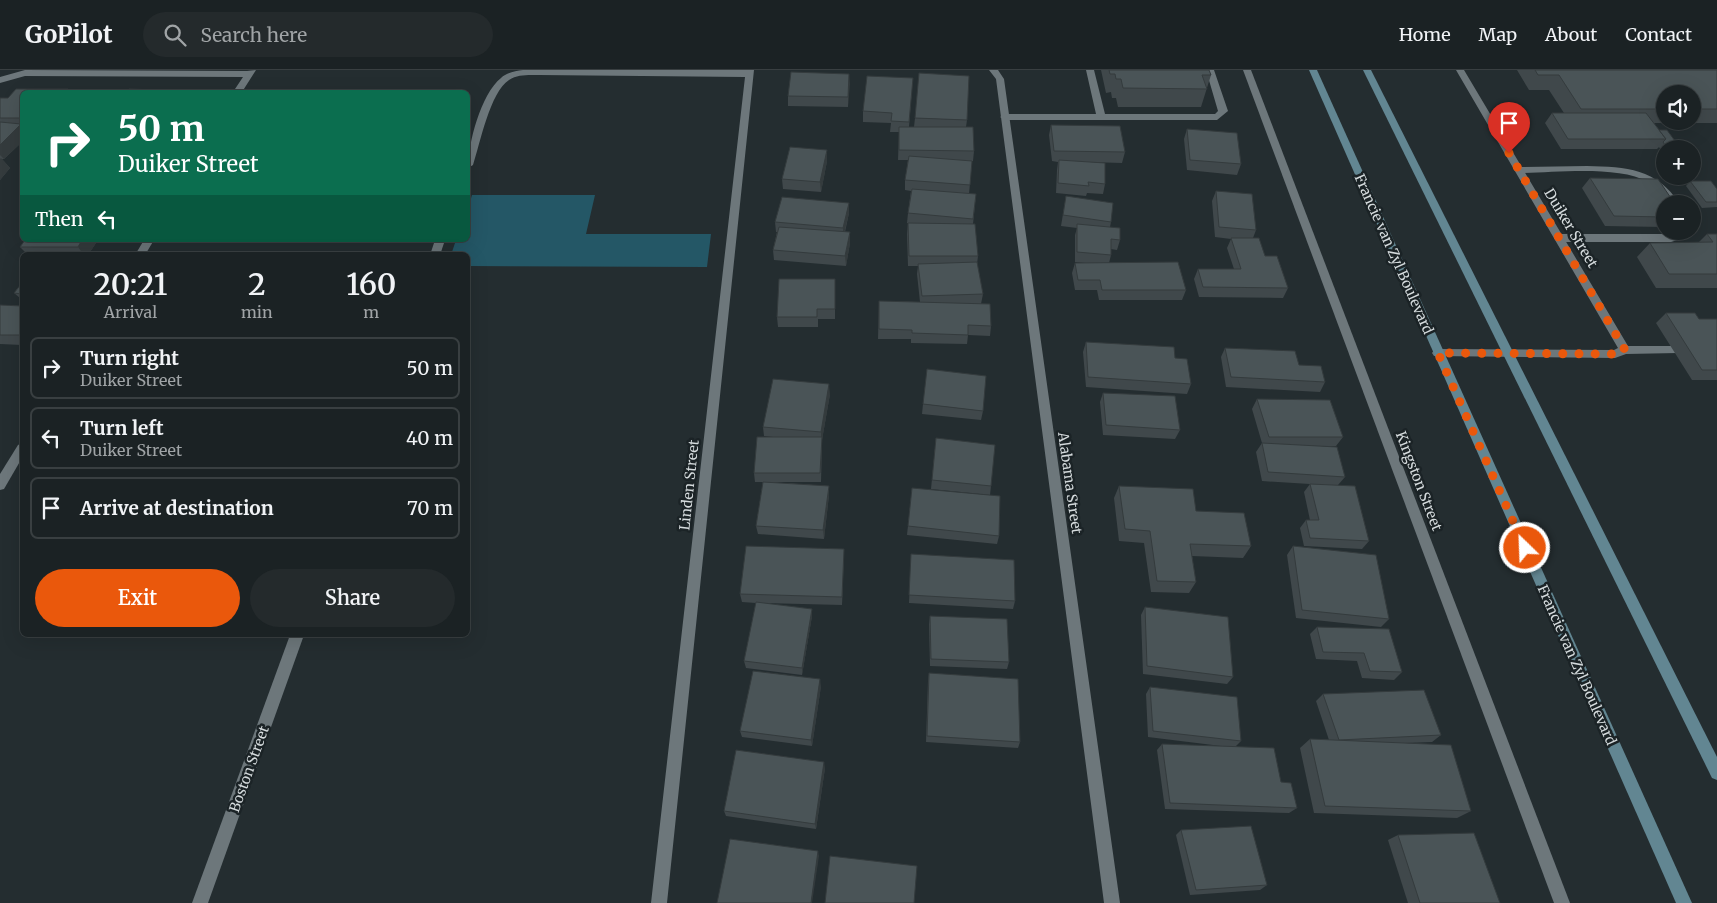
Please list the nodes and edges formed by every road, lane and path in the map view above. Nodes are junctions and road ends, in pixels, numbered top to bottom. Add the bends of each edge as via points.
1 (993, 70) edge
2 (1090, 70) edge
3 (1210, 70) edge
4 (1248, 70) edge
5 (1313, 70) edge
6 (1367, 70) edge
7 (1460, 70) edge
8 (251, 72) edge
9 (749, 72) edge
10 (0, 80) edge
11 (239, 90) edge
12 (1005, 118) junction
13 (1100, 118) junction
14 (470, 159) edge
15 (1519, 170) junction
16 (1669, 195) edge
17 (1559, 238) junction
18 (1656, 238) edge
19 (1625, 350) junction
20 (1674, 350) dead end
21 (1438, 353) junction
22 (1509, 353) junction
23 (20, 451) edge
24 (0, 485) edge
25 (296, 637) edge
26 (1717, 773) edge
27 (200, 903) edge
28 (659, 903) edge
29 (1112, 903) edge
30 (1562, 903) edge
31 (1684, 903) edge

1 - 12 street, Alabama Street via 1000,79
2 - 13 street
3 - 13 street via 1223,111 1217,117
4 - 30 street, Kingston Street
5 - 21 main road, Francie van Zyl Boulevard
6 - 22 main road
7 - 15 street, Duiker Street
8 - 10 street via 25,73
8 - 11 street
9 - 14 street via 522,73 504,79 494,91
9 - 28 street, Linden Street
12 - 13 street
12 - 29 street, Alabama Street
15 - 16 street via 1632,172 1657,182
15 - 17 street, Duiker Street
17 - 18 street
17 - 19 street, Duiker Street
19 - 20 street
19 - 22 street via 1615,354
21 - 22 street
21 - 31 main road, Francie van Zyl Boulevard
22 - 26 main road
23 - 24 street
25 - 27 street, Boston Street

